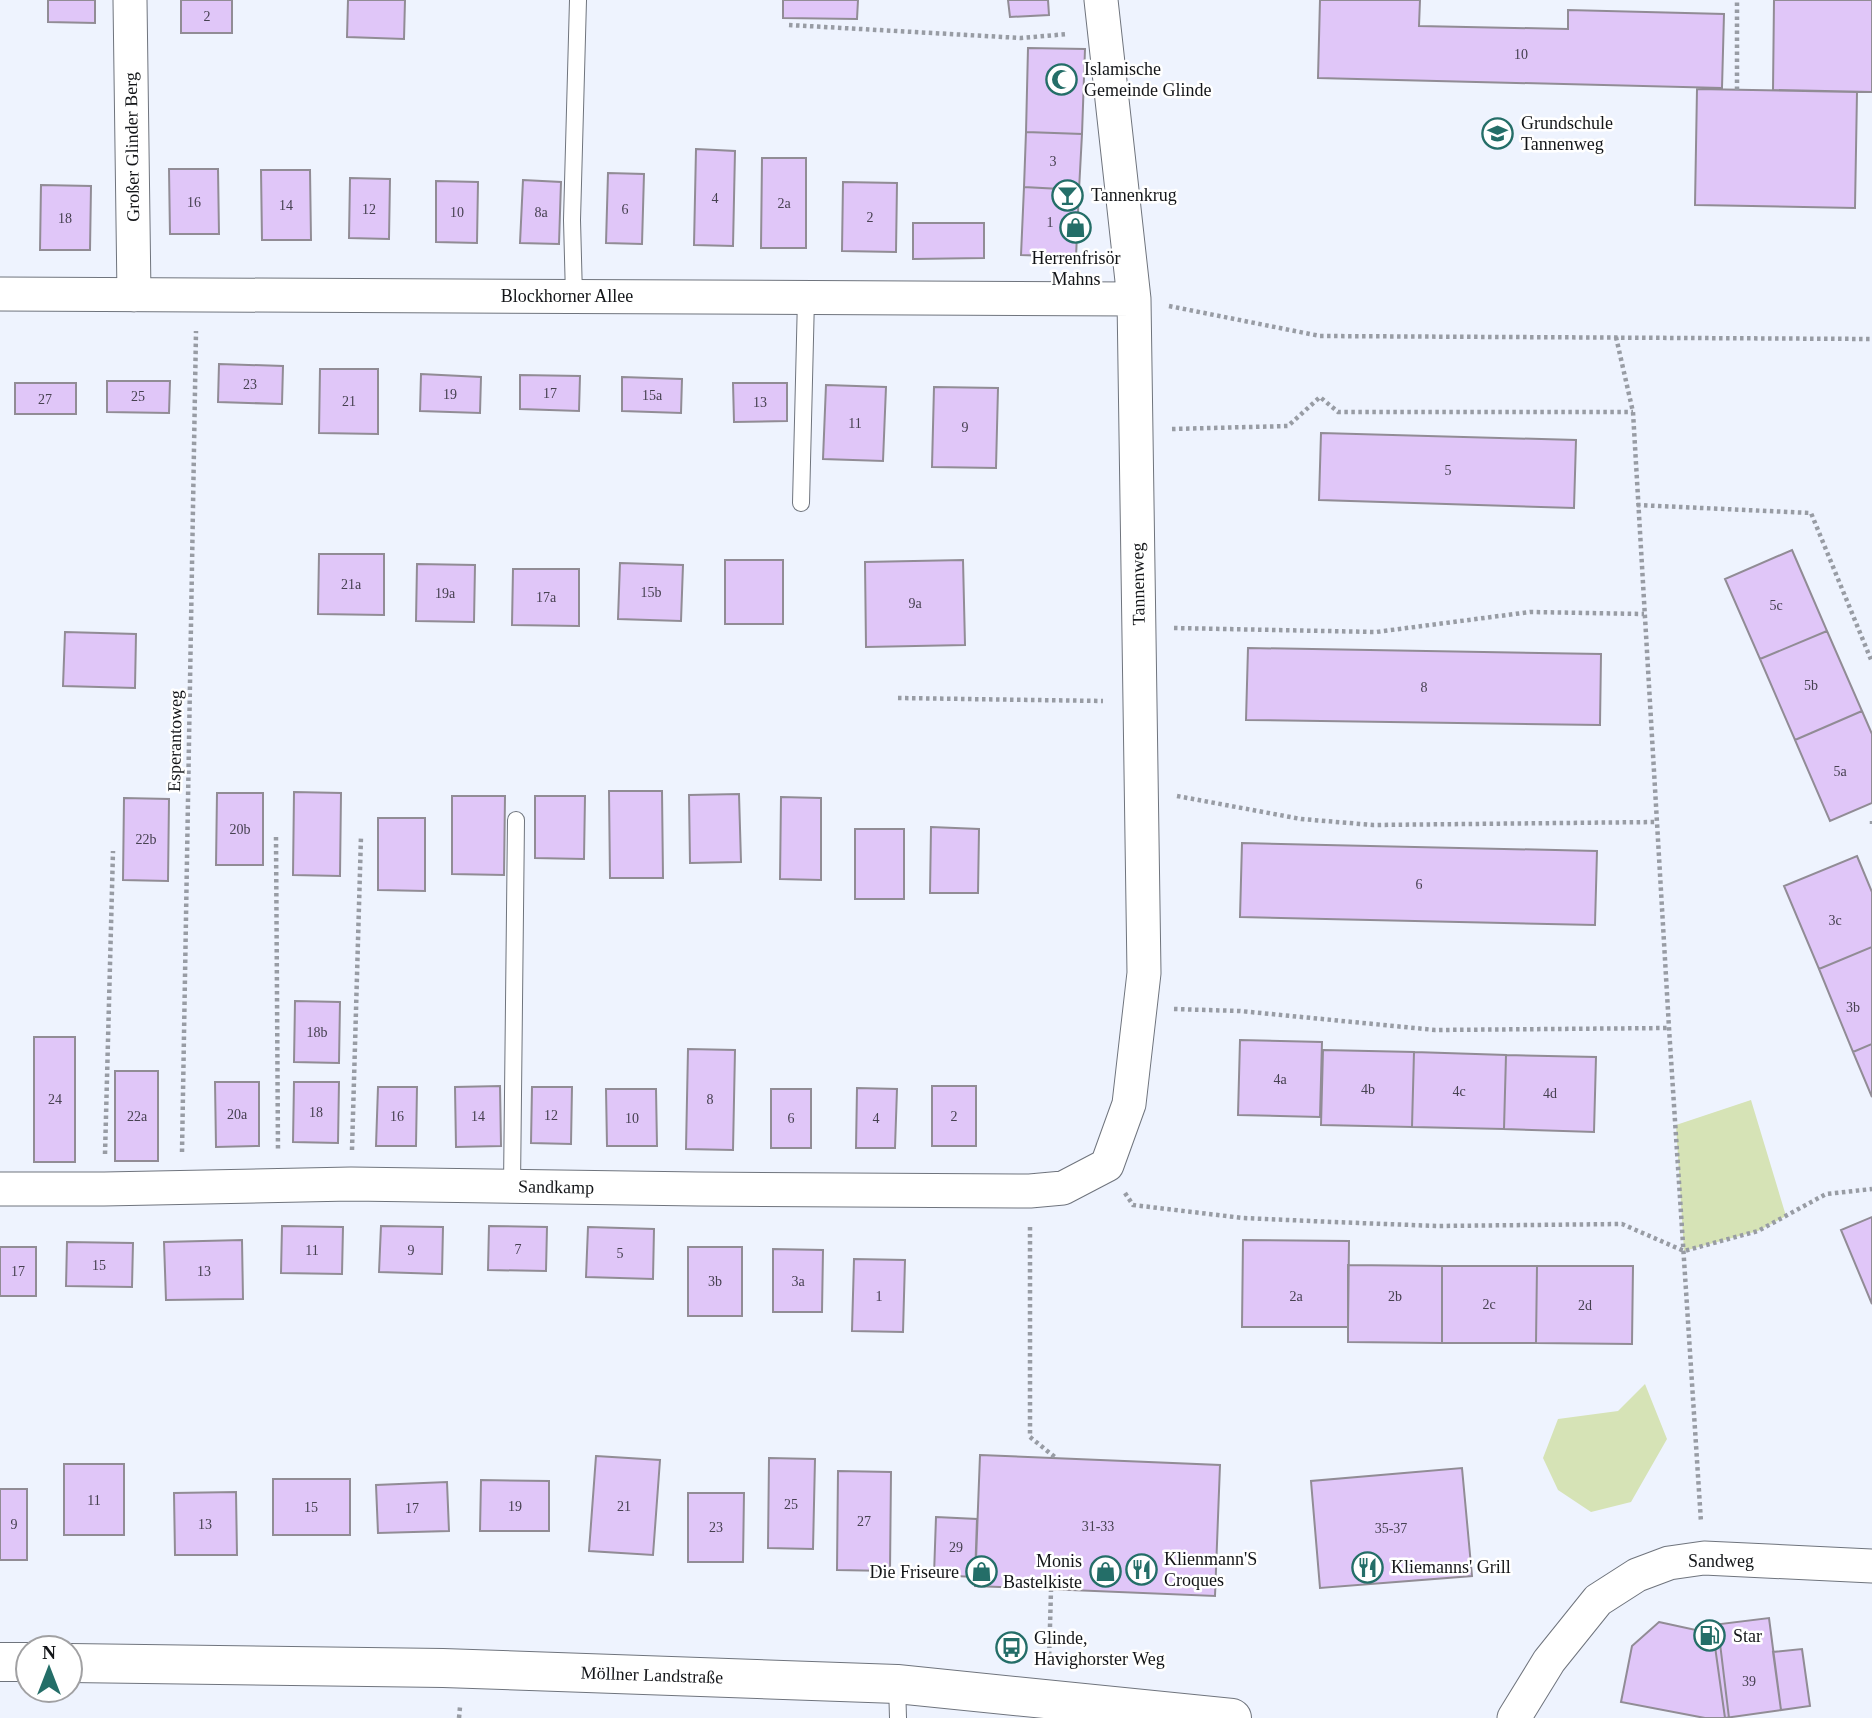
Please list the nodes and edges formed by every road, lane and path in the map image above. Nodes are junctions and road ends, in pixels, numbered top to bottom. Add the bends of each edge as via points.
1 (130, 0) edge
2 (578, 0) edge
3 (1738, 0) edge
4 (1102, 15) edge
5 (789, 25) dead end
6 (1737, 90) dead end
7 (0, 294) edge
8 (134, 295) junction
9 (197, 295) junction
10 (574, 296) junction
11 (806, 298) junction
12 (1134, 299) junction
13 (1616, 337) junction
14 (1872, 339) edge
15 (1633, 412) junction
16 (1135, 430) junction
17 (801, 503) dead end
18 (1637, 505) junction
19 (1644, 614) junction
20 (1139, 627) junction
21 (1872, 659) edge
22 (898, 698) dead end
23 (1140, 702) junction
24 (1141, 790) junction
25 (516, 820) dead end
26 (1657, 822) junction
27 (361, 835) dead end
28 (276, 837) dead end
29 (113, 851) dead end
30 (1141, 1008) junction
31 (1669, 1028) junction
32 (1107, 1165) junction
33 (352, 1184) junction
34 (278, 1186) junction
35 (512, 1186) junction
36 (181, 1188) junction
37 (0, 1189) edge
38 (104, 1189) junction
39 (1872, 1189) edge
40 (1030, 1191) junction
41 (1684, 1251) junction
42 (1056, 1458) dead end
43 (1703, 1558) junction
44 (1872, 1566) edge
45 (1052, 1590) dead end
46 (84, 1663) edge
47 (1048, 1699) junction
48 (898, 1701) edge
49 (1232, 1718) edge
50 (1514, 1718) edge

1 - 8 street, Großer Glinder Berg
2 - 10 lane
3 - 6 path
4 - 5 path via 1021,38
4 - 12 street, Tannenweg
7 - 8 street, Blockhorner Allee
8 - 9 street, Blockhorner Allee
9 - 10 street, Blockhorner Allee
9 - 36 path, Esperantoweg
10 - 11 street, Blockhorner Allee
11 - 12 street, Blockhorner Allee
11 - 17 lane
12 - 13 path via 1320,336
12 - 16 street, Tannenweg
13 - 14 path
13 - 15 path
15 - 16 path via 1338,412 1320,397 1288,426
15 - 18 path
16 - 20 street, Tannenweg
18 - 19 path
18 - 21 path via 1811,513
19 - 20 path via 1530,612 1376,632
19 - 26 path
20 - 23 street, Tannenweg
22 - 23 path
23 - 24 street, Tannenweg
24 - 26 path via 1301,819 1373,825
24 - 30 street, Tannenweg
25 - 35 lane
26 - 31 path
27 - 33 path
28 - 34 path
29 - 38 path
30 - 31 path via 1240,1011 1434,1030
30 - 32 street, Tannenweg via 1129,1104
31 - 41 path
32 - 40 street, Sandkamp via 1063,1188
32 - 41 path via 1133,1205 1243,1218 1333,1222 1622,1224
33 - 34 street, Sandkamp
33 - 35 street, Sandkamp
34 - 36 street, Sandkamp
35 - 40 street, Sandkamp
36 - 38 street, Sandkamp
37 - 38 street, Sandkamp
39 - 41 path via 1826,1195 1758,1231
40 - 42 path via 1030,1437
41 - 43 path
43 - 44 street, Sandweg
43 - 50 street, Sandweg via 1669,1563 1637,1575 1598,1600 1549,1661
45 - 47 path
46 - 48 main road, Möllner Landstraße via 443,1668
47 - 48 main road, Möllner Landstraße
47 - 49 main road, Möllner Landstraße

